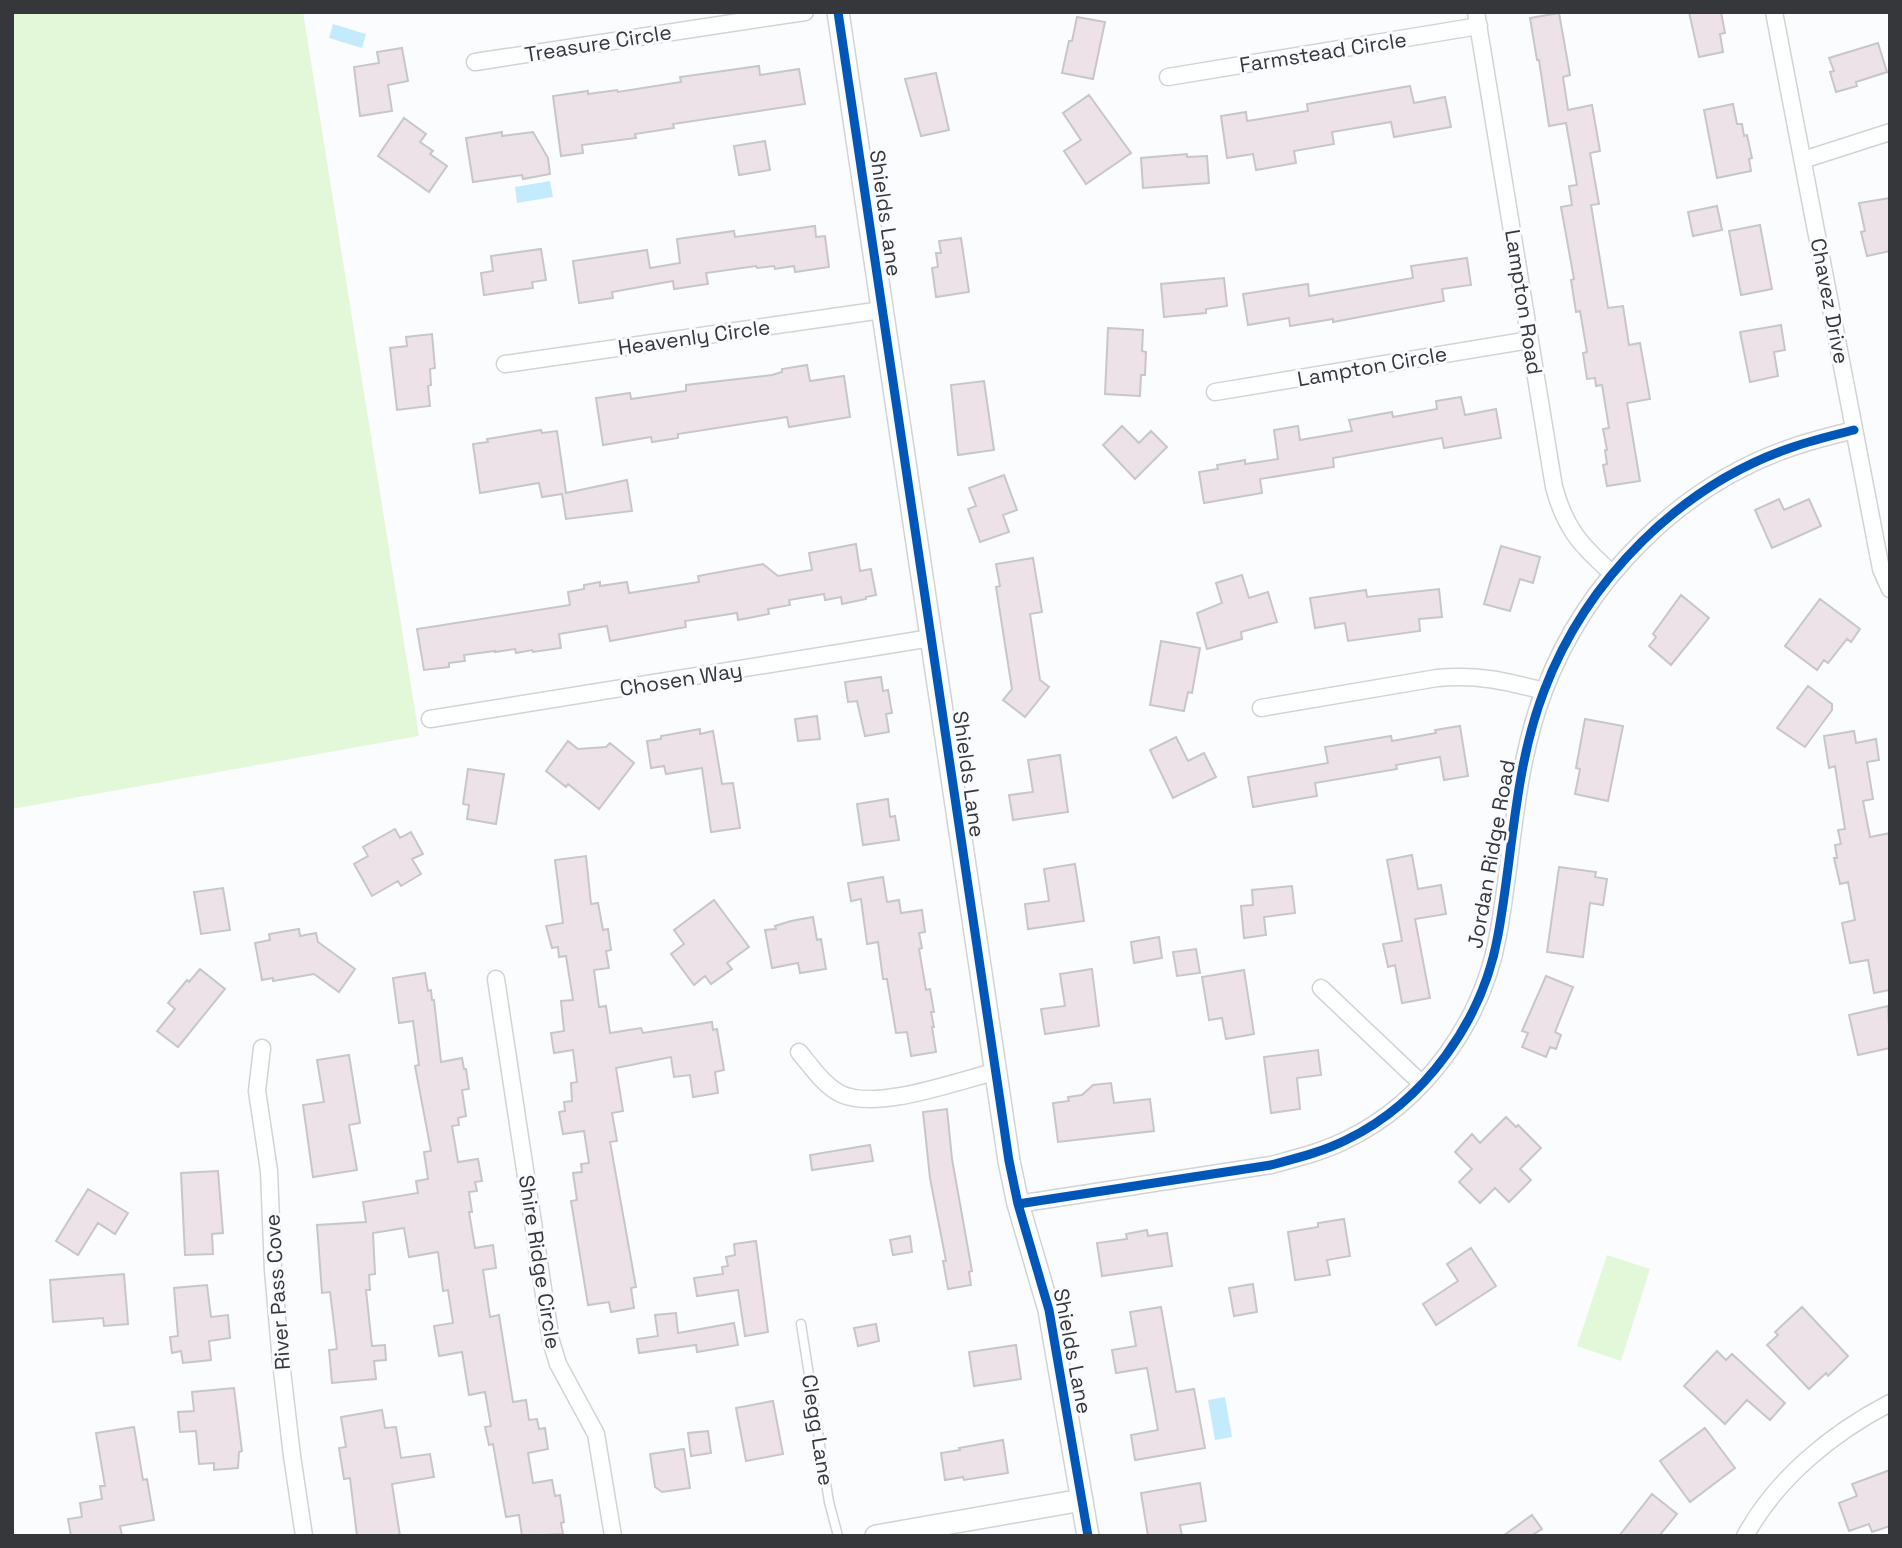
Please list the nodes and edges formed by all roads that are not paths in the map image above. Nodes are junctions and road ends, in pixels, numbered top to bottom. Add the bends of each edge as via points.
1 (805, 12) edge
2 (838, 12) edge
3 (1774, 12) edge
4 (1478, 19) edge
5 (475, 62) dead end
6 (1168, 77) dead end
7 (1890, 132) edge
8 (1802, 160) junction
9 (882, 310) junction
10 (1530, 340) junction
11 (505, 364) dead end
12 (1215, 393) dead end
13 (1854, 430) junction
14 (1612, 573) junction
15 (1890, 589) edge
16 (931, 638) junction
17 (1544, 691) junction
18 (1261, 708) dead end
19 (430, 719) dead end
20 (496, 979) dead end
21 (1321, 988) dead end
22 (262, 1048) dead end
23 (799, 1052) dead end
24 (995, 1072) junction
25 (1422, 1084) junction
26 (1018, 1204) junction
27 (801, 1324) dead end
28 (1890, 1404) edge
29 (1082, 1500) junction
30 (304, 1536) edge
31 (613, 1536) edge
32 (838, 1536) edge
33 (876, 1536) edge
34 (1088, 1536) edge
35 (1745, 1536) edge

1 - 5 street, Treasure Circle
2 - 9 main road, Shields Lane
3 - 8 street, Chavez Drive
4 - 6 street, Farmstead Circle
4 - 10 street, Lampton Road
7 - 8 street
8 - 13 street, Chavez Drive
9 - 11 street, Heavenly Circle
9 - 16 main road, Shields Lane
10 - 12 street, Lampton Circle
10 - 14 street, Lampton Road via 1560,509 1570,531
13 - 14 street, Jordan Ridge Road via 1792,447 1720,482 1684,505
13 - 15 street, Chavez Drive via 1881,569
14 - 17 street, Jordan Ridge Road via 1586,609
16 - 19 street, Chosen Way
16 - 24 main road, Shields Lane
17 - 18 street via 1464,675
17 - 25 street, Jordan Ridge Road via 1528,743 1498,937 1487,977 1449,1052
20 - 31 street, Shire Ridge Circle via 551,1341 558,1364 596,1434
21 - 25 street
22 - 30 street, River Pass Cove via 257,1091 269,1171 281,1362
23 - 24 street via 827,1084 854,1098 903,1095
24 - 26 main road, Shields Lane
25 - 26 street, Jordan Ridge Road via 1381,1120 1310,1155
26 - 29 main road, Shields Lane via 1049,1310
27 - 32 lane, Clegg Lane
28 - 35 street via 1848,1427 1803,1463
29 - 33 main road
29 - 34 main road, Shields Lane

